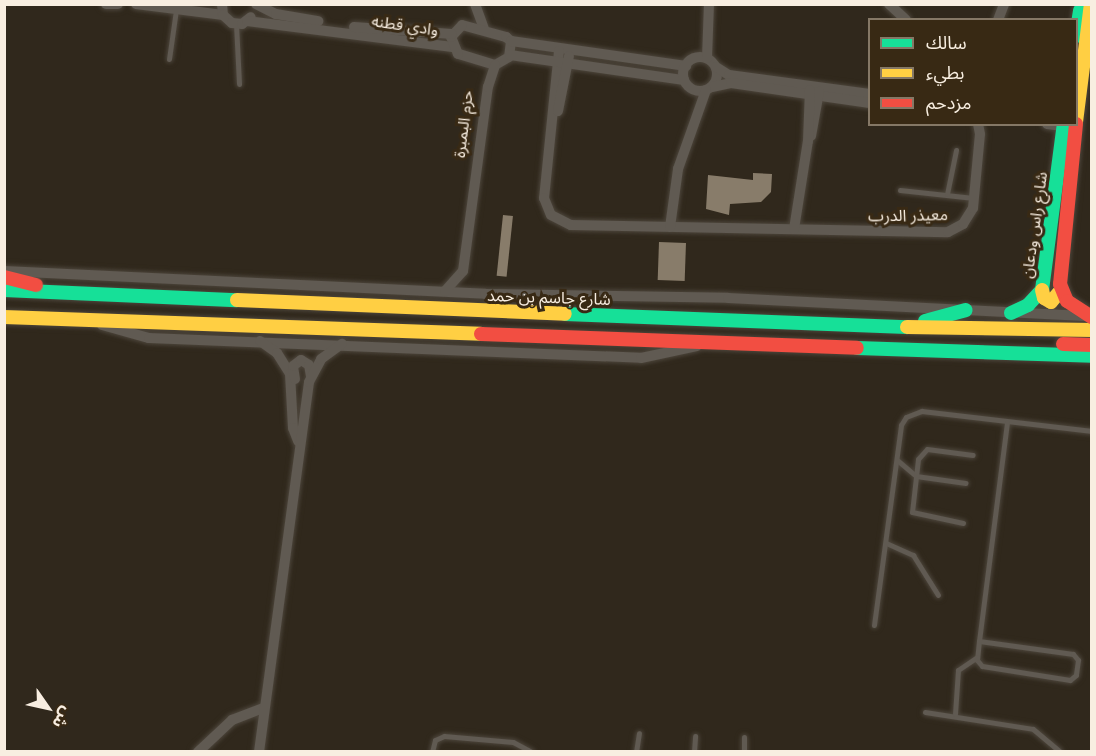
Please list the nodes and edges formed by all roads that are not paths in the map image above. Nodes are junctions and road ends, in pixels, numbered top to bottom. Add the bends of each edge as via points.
1 (106, 4) edge
2 (118, 4) edge
3 (136, 4) edge
4 (255, 4) edge
5 (709, 4) edge
6 (889, 4) edge
7 (1081, 4) edge
8 (1091, 4) edge
9 (475, 5) edge
10 (176, 10) junction
11 (223, 10) edge
12 (904, 18) edge
13 (248, 21) junction
14 (236, 24) junction
15 (462, 25) junction
16 (484, 28) junction
17 (1078, 28) edge
18 (452, 34) junction
19 (511, 41) junction
20 (452, 47) junction
21 (510, 55) junction
22 (564, 57) junction
23 (702, 58) junction
24 (169, 59) dead end
25 (481, 62) junction
26 (495, 65) junction
27 (686, 66) junction
28 (716, 67) junction
29 (1084, 67) edge
30 (239, 84) dead end
31 (687, 84) junction
32 (709, 89) junction
33 (814, 92) junction
34 (868, 94) edge
35 (1078, 98) edge
36 (484, 99) junction
37 (868, 103) edge
38 (696, 114) junction
39 (1072, 126) edge
40 (1073, 126) edge
41 (981, 128) edge
42 (956, 150) dead end
43 (900, 190) dead end
44 (947, 194) junction
45 (974, 198) junction
46 (670, 227) junction
47 (794, 229) junction
48 (4, 271) edge
49 (463, 271) junction
50 (4, 277) edge
51 (4, 290) edge
52 (1042, 290) junction
53 (1061, 290) junction
54 (445, 291) junction
55 (62, 292) junction
56 (485, 294) junction
57 (966, 310) junction
58 (1011, 314) junction
59 (4, 317) edge
60 (1088, 317) edge
61 (90, 321) junction
62 (904, 328) junction
63 (1092, 330) edge
64 (260, 341) junction
65 (342, 344) junction
66 (701, 344) junction
67 (1092, 345) edge
68 (1031, 352) junction
69 (1092, 356) edge
70 (311, 376) junction
71 (292, 389) junction
72 (1007, 423) junction
73 (1092, 431) edge
74 (298, 441) junction
75 (973, 455) dead end
76 (897, 458) junction
77 (916, 476) junction
78 (966, 483) dead end
79 (963, 523) dead end
80 (886, 543) junction
81 (938, 595) dead end
82 (874, 625) dead end
83 (979, 641) junction
84 (977, 657) junction
85 (263, 708) junction
86 (925, 712) dead end
87 (955, 714) junction
88 (639, 733) dead end
89 (695, 736) dead end
90 (744, 737) dead end
91 (198, 752) edge
92 (258, 752) edge
93 (432, 752) edge
94 (532, 752) edge
95 (636, 752) edge
96 (694, 752) edge
97 (744, 752) edge
98 (1060, 752) edge

1 - 2 street
3 - 10 street
4 - 13 street
4 - 18 street, وادي قطنه via 276,14 338,25
5 - 23 street
6 - 12 street
7 - 17 main road
8 - 29 main road, شارع راس ودعان
9 - 15 street
9 - 16 street
10 - 11 street
10 - 24 lane
11 - 14 street
13 - 14 street
13 - 20 street, وادي قطنه
14 - 30 lane
15 - 16 street
15 - 18 street
16 - 19 street
18 - 20 street
19 - 21 street
19 - 22 street
20 - 25 street via 458,54
21 - 22 street
21 - 26 street
22 - 27 street
22 - 31 street
22 - 46 street, معيذر الدرب via 544,198 551,215 571,225
23 - 27 street
23 - 28 street
25 - 26 street
25 - 36 street, حزم البمبرة
26 - 36 street, حزم البمبرة
27 - 31 street
28 - 32 street via 717,80
28 - 33 street via 729,75
29 - 35 main road, شارع راس ودعان
31 - 32 street
31 - 38 street
32 - 33 street via 731,83
32 - 38 street
33 - 34 street
33 - 37 street
33 - 47 street
36 - 49 street, حزم البمبرة
38 - 46 street via 678,169
39 - 52 main road, شارع راس ودعان
40 - 53 main road, شارع راس ودعان
41 - 45 street, معيذر الدرب
42 - 44 lane
43 - 44 lane
44 - 45 lane
45 - 47 street, معيذر الدرب via 963,224 948,232
46 - 47 street, معيذر الدرب
48 - 54 street, شارع جاسم بن حمد
49 - 54 street
49 - 56 street via 471,284
50 - 55 main road
51 - 55 main road, شارع جاسم بن حمد
52 - 53 main road via 1044,298 1051,302
52 - 58 main road, شارع راس ودعان via 1028,305
53 - 60 main road
54 - 56 street, شارع جاسم بن حمد
55 - 62 main road, شارع جاسم بن حمد
56 - 57 street, شارع جاسم بن حمد via 728,298
57 - 58 street, شارع جاسم بن حمد
57 - 62 main road
58 - 60 street, شارع جاسم بن حمد
59 - 61 main road
61 - 64 street via 149,338
61 - 66 main road
62 - 63 main road, شارع جاسم بن حمد
64 - 65 street
64 - 71 street via 283,361
65 - 66 street via 641,358
65 - 70 street via 321,359
66 - 68 main road
67 - 68 main road via 1052,346
68 - 69 main road
70 - 71 street via 308,363 297,362
70 - 74 street via 305,428
71 - 74 street via 293,428
72 - 73 lane
72 - 76 lane via 914,412 901,425
72 - 83 lane
74 - 85 street
75 - 77 lane via 927,449 918,459
76 - 77 lane via 900,465
76 - 80 lane
77 - 78 lane
77 - 79 lane via 912,512
80 - 81 lane via 913,555
80 - 82 lane
83 - 84 lane
83 - 84 lane via 1073,654 1078,660 1076,675 1070,680 984,667
84 - 87 lane via 958,670
85 - 91 street via 232,720
85 - 92 street
86 - 87 lane
87 - 98 lane via 1033,729
88 - 95 lane
89 - 96 lane
90 - 97 lane
93 - 94 lane via 435,740 444,736 513,742

